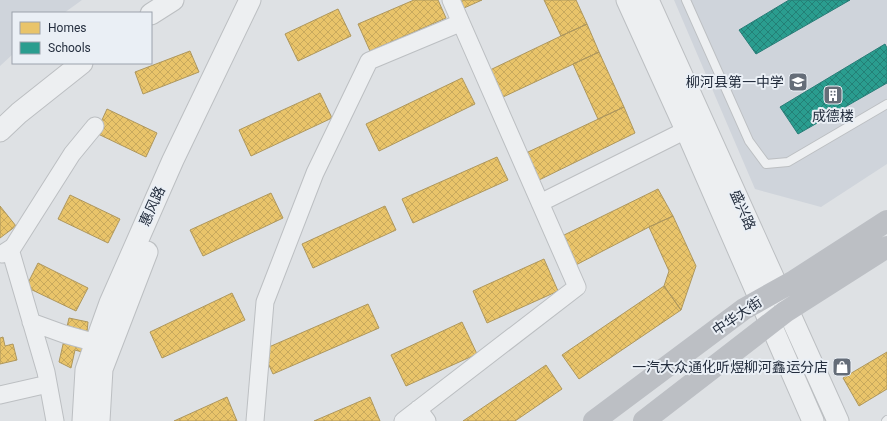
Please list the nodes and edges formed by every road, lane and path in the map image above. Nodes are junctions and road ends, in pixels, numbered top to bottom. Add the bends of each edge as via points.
1 (173, 0) edge
2 (250, 0) edge
3 (262, 0) edge
4 (450, 0) edge
5 (627, 0) edge
6 (648, 0) edge
7 (686, 0) edge
8 (152, 13) edge
9 (460, 23) junction
10 (81, 64) edge
11 (887, 104) edge
12 (95, 126) dead end
13 (686, 130) junction
14 (0, 132) edge
15 (540, 203) junction
16 (887, 221) edge
17 (887, 247) edge
18 (5, 252) edge
19 (770, 294) junction
20 (788, 310) junction
21 (31, 322) junction
22 (770, 323) junction
23 (96, 343) junction
24 (48, 384) junction
25 (0, 395) edge
26 (423, 415) edge
27 (809, 419) edge
28 (55, 421) edge
29 (83, 421) edge
30 (99, 421) edge
31 (255, 421) edge
32 (403, 421) edge
33 (594, 421) edge
34 (644, 421) edge
35 (838, 421) edge

1 - 8 street
2 - 23 street, 惠风路 via 173,160 110,303
3 - 30 street via 147,252 102,369
4 - 9 street
5 - 13 street, 盛兴路
6 - 19 street, 盛兴路
7 - 11 lane via 749,141 766,164 788,162
9 - 15 street
9 - 31 street via 369,61 315,173 265,302
10 - 14 street via 19,112
12 - 18 street via 72,154 13,247
13 - 15 street
13 - 19 street, 盛兴路
15 - 26 street via 577,287
16 - 19 main road, 中华大街
17 - 20 main road, 中华大街
18 - 21 street
19 - 20 street, 盛兴路
19 - 22 street, 盛兴路
19 - 33 main road, 中华大街 via 744,309
20 - 22 main road, 中华大街
20 - 35 street, 盛兴路
21 - 23 street
21 - 24 street
22 - 27 street, 盛兴路
22 - 34 main road, 中华大街
23 - 29 street, 惠风路 via 86,370
24 - 25 street
24 - 28 street
26 - 32 street

